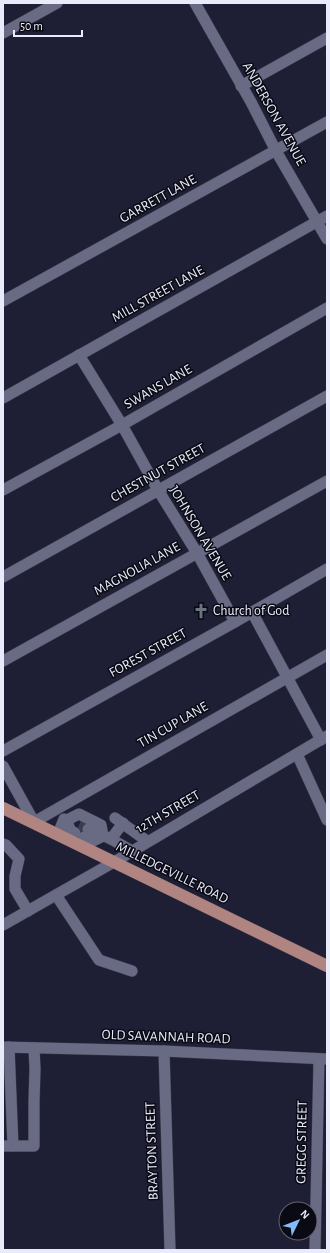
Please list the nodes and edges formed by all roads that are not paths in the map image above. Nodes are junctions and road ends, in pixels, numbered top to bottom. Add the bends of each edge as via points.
1 (57, 3) edge
2 (195, 3) edge
3 (3, 33) edge
4 (327, 38) edge
5 (241, 86) junction
6 (327, 122) edge
7 (276, 151) junction
8 (322, 219) edge
9 (327, 239) edge
10 (3, 301) edge
11 (327, 308) edge
12 (79, 355) junction
13 (327, 396) edge
14 (3, 398) edge
15 (122, 425) junction
16 (327, 481) edge
17 (3, 490) edge
18 (158, 490) junction
19 (196, 553) junction
20 (327, 569) edge
21 (3, 577) edge
22 (252, 612) junction
23 (235, 622) junction
24 (327, 655) edge
25 (3, 661) edge
26 (287, 677) junction
27 (324, 738) edge
28 (3, 750) edge
29 (297, 754) junction
30 (3, 766) edge
31 (3, 808) edge
32 (67, 820) junction
33 (327, 820) edge
34 (34, 822) junction
35 (58, 834) junction
36 (107, 837) junction
37 (147, 841) junction
38 (3, 844) edge
39 (132, 851) junction
40 (94, 852) junction
41 (114, 862) junction
42 (56, 895) junction
43 (28, 911) junction
44 (3, 925) edge
45 (327, 966) edge
46 (132, 971) dead end
47 (6, 1047) edge
48 (34, 1048) junction
49 (164, 1051) junction
50 (323, 1059) edge
51 (8, 1146) edge
52 (170, 1250) edge
53 (315, 1250) edge

1 - 3 street
2 - 5 street, ANDERSON AVENUE
4 - 5 street
5 - 7 street, ANDERSON AVENUE
6 - 7 street, GARRETT LANE
7 - 8 street, ANDERSON AVENUE
7 - 10 street, GARRETT LANE
8 - 9 street, ANDERSON AVENUE
8 - 12 street, MILL STREET LANE
11 - 15 street, SWANS LANE
12 - 14 street, MILL STREET LANE
12 - 15 street, JOHNSON AVENUE
13 - 18 street, CHESTNUT STREET
15 - 17 street, SWANS LANE
15 - 18 street, JOHNSON AVENUE
16 - 19 street, MAGNOLIA LANE
18 - 19 street, JOHNSON AVENUE
18 - 21 street, CHESTNUT STREET
19 - 23 street, JOHNSON AVENUE
19 - 25 street, MAGNOLIA LANE
20 - 22 street, FOREST STREET
22 - 23 street, FOREST STREET
22 - 26 street
23 - 28 street, FOREST STREET
24 - 26 street, TIN CUP LANE
26 - 27 street
26 - 34 street, TIN CUP LANE
27 - 29 street, 12TH STREET
29 - 33 street
29 - 37 street, 12TH STREET
30 - 34 street
31 - 34 main road, MILLEDGEVILLE ROAD
32 - 35 street via 64,818
32 - 36 street via 70,830
32 - 36 street via 79,814 101,825
34 - 35 main road, MILLEDGEVILLE ROAD
35 - 40 main road, MILLEDGEVILLE ROAD
36 - 37 street via 119,820
36 - 39 street
36 - 40 street
37 - 39 street, 12TH STREET
38 - 43 street via 19,859 15,889
39 - 41 street, 12TH STREET
40 - 41 main road, MILLEDGEVILLE ROAD
41 - 42 street, 12TH STREET
41 - 45 main road, MILLEDGEVILLE ROAD
42 - 43 street, 12TH STREET
42 - 46 street via 99,960
43 - 44 street, 12TH STREET
47 - 48 street, OLD SAVANNAH ROAD
47 - 51 street
48 - 49 street, OLD SAVANNAH ROAD
48 - 51 street via 34,1146
49 - 50 street, OLD SAVANNAH ROAD
49 - 52 street, BRAYTON STREET
50 - 53 street, GREGG STREET

